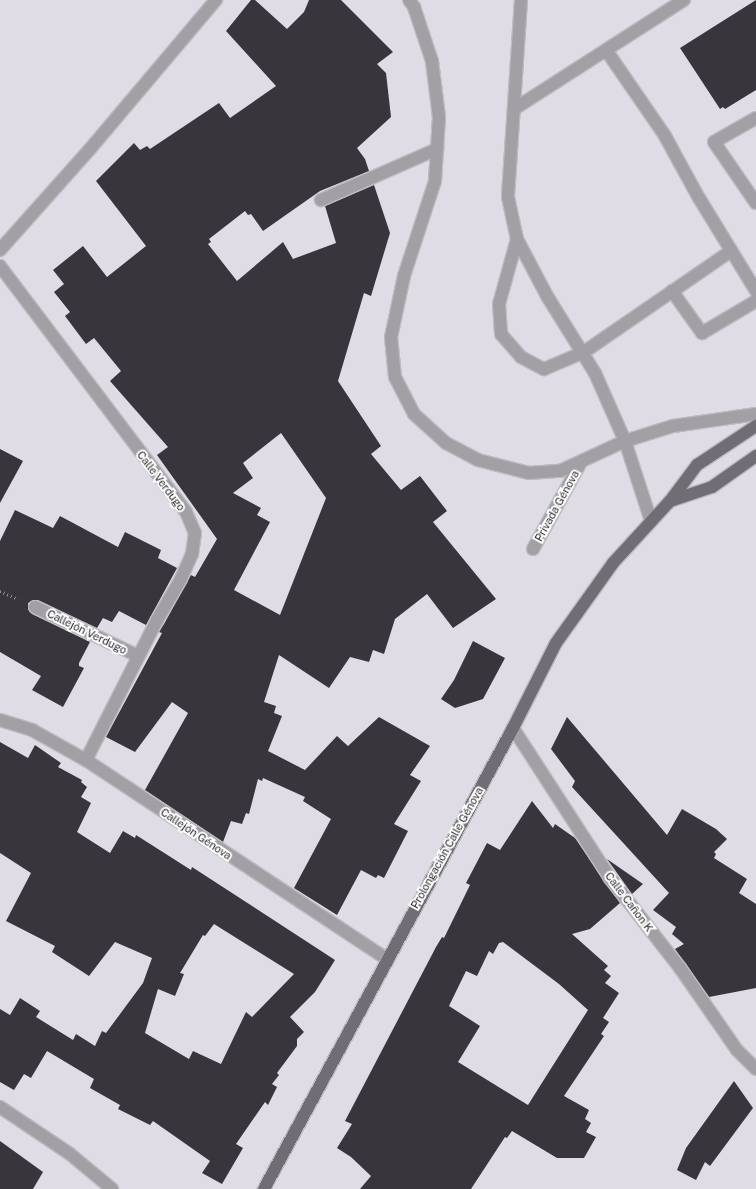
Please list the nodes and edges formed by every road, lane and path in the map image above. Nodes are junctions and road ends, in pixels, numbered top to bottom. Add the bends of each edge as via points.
1 (216, 0) edge
2 (409, 0) edge
3 (521, 0) edge
4 (684, 0) edge
5 (606, 50) junction
6 (514, 109) junction
7 (756, 118) edge
8 (437, 149) junction
9 (321, 200) dead end
10 (756, 203) edge
11 (517, 239) junction
12 (0, 250) edge
13 (731, 251) junction
14 (0, 266) edge
15 (672, 291) junction
16 (756, 291) edge
17 (756, 301) edge
18 (584, 352) junction
19 (756, 414) edge
20 (756, 426) edge
21 (626, 441) junction
22 (756, 456) edge
23 (581, 462) junction
24 (670, 501) junction
25 (651, 521) junction
26 (533, 549) dead end
27 (35, 607) dead end
28 (138, 656) junction
29 (0, 720) edge
30 (513, 728) junction
31 (86, 760) junction
32 (387, 959) junction
33 (756, 1069) edge
34 (0, 1106) edge
35 (112, 1189) edge
36 (264, 1189) edge

1 - 12 street via 90,149
2 - 8 street via 414,7 432,61 439,117
3 - 6 street
4 - 5 street
5 - 6 street
5 - 13 street via 665,136
6 - 11 street via 508,197
7 - 10 street via 714,142
8 - 9 street
8 - 23 street via 435,181 404,276 391,338 395,377 414,414 446,443 478,460 529,474 560,471
11 - 18 street via 547,296
11 - 18 street via 499,304 501,334 521,357 544,369
13 - 15 street
13 - 16 street
14 - 28 street, Calle Verdugo via 186,512 195,533 192,554 181,579
15 - 17 street via 702,333
15 - 18 street
18 - 21 street
19 - 21 street via 673,426
20 - 24 main road, Prolongación Calle Génova via 697,465
21 - 23 street
21 - 25 street
22 - 24 main road via 712,487
23 - 26 street, Privada Génova
24 - 25 main road, Prolongación Calle Génova
25 - 30 main road, Prolongación Calle Génova via 613,563 556,643
27 - 28 street, Callejón Verdugo
28 - 31 street, Calle Verdugo
29 - 31 street, Callejón Génova via 32,730
30 - 32 main road, Prolongación Calle Génova
30 - 33 street, Calle Cañon K via 610,878 680,968 737,1050
31 - 32 street, Callejón Génova
32 - 36 main road, Prolongación Calle Génova
34 - 35 street via 70,1154

